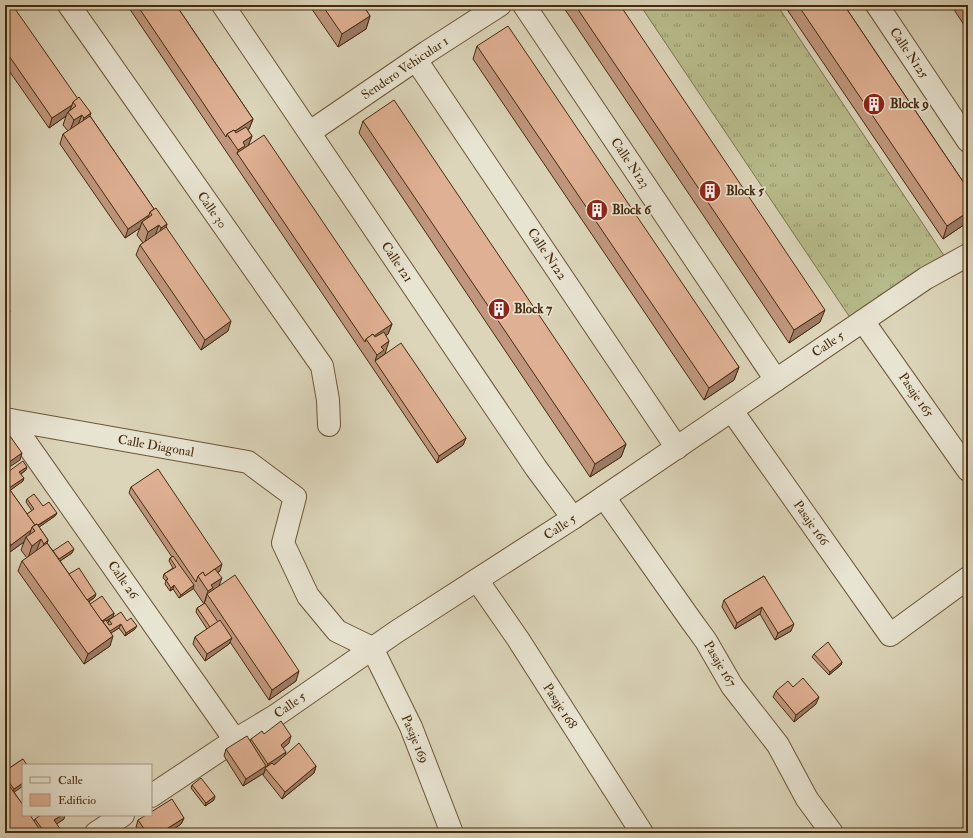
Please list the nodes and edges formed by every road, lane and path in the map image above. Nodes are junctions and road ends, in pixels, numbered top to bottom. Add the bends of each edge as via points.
1 (69, 5) edge
2 (223, 5) edge
3 (500, 5) edge
4 (524, 5) edge
5 (877, 5) edge
6 (416, 60) junction
7 (310, 132) junction
8 (968, 141) edge
9 (968, 255) edge
10 (863, 320) junction
11 (776, 380) junction
12 (732, 411) junction
13 (7, 420) edge
14 (330, 425) dead end
15 (677, 448) junction
16 (968, 470) edge
17 (604, 497) junction
18 (573, 518) junction
19 (968, 578) edge
20 (476, 580) junction
21 (372, 648) junction
22 (235, 740) junction
23 (152, 795) edge
24 (122, 816) edge
25 (96, 833) edge
26 (452, 833) edge
27 (642, 833) edge
28 (832, 833) edge

1 - 14 street, Calle 30 via 322,366
2 - 7 street, Calle 121
3 - 6 street, Sendero Vehicular 1
4 - 11 street, Calle N123
5 - 8 street, Calle N125
6 - 7 street, Sendero Vehicular 1
6 - 15 street, Calle N122
7 - 18 street, Calle 121 via 529,457
9 - 10 street, Calle 5 via 926,278
10 - 11 street, Calle 5
10 - 16 street, Pasaje 165
11 - 12 street, Calle 5
12 - 15 street, Calle 5
12 - 19 street, Pasaje 166 via 890,635
13 - 21 street, Calle Diagonal via 248,462 295,498 283,543 308,596 337,631
13 - 22 street, Calle 26 via 155,624
15 - 17 street, Calle 5
17 - 18 street, Calle 5
17 - 28 street, Pasaje 167 via 706,641 732,686 778,745 807,799
18 - 20 street, Calle 5
20 - 21 street, Calle 5
20 - 27 street, Pasaje 168 via 518,639
21 - 22 street, Calle 5 via 275,716
21 - 26 street, Pasaje 169 via 411,727
22 - 23 street, Calle 5
24 - 25 street

